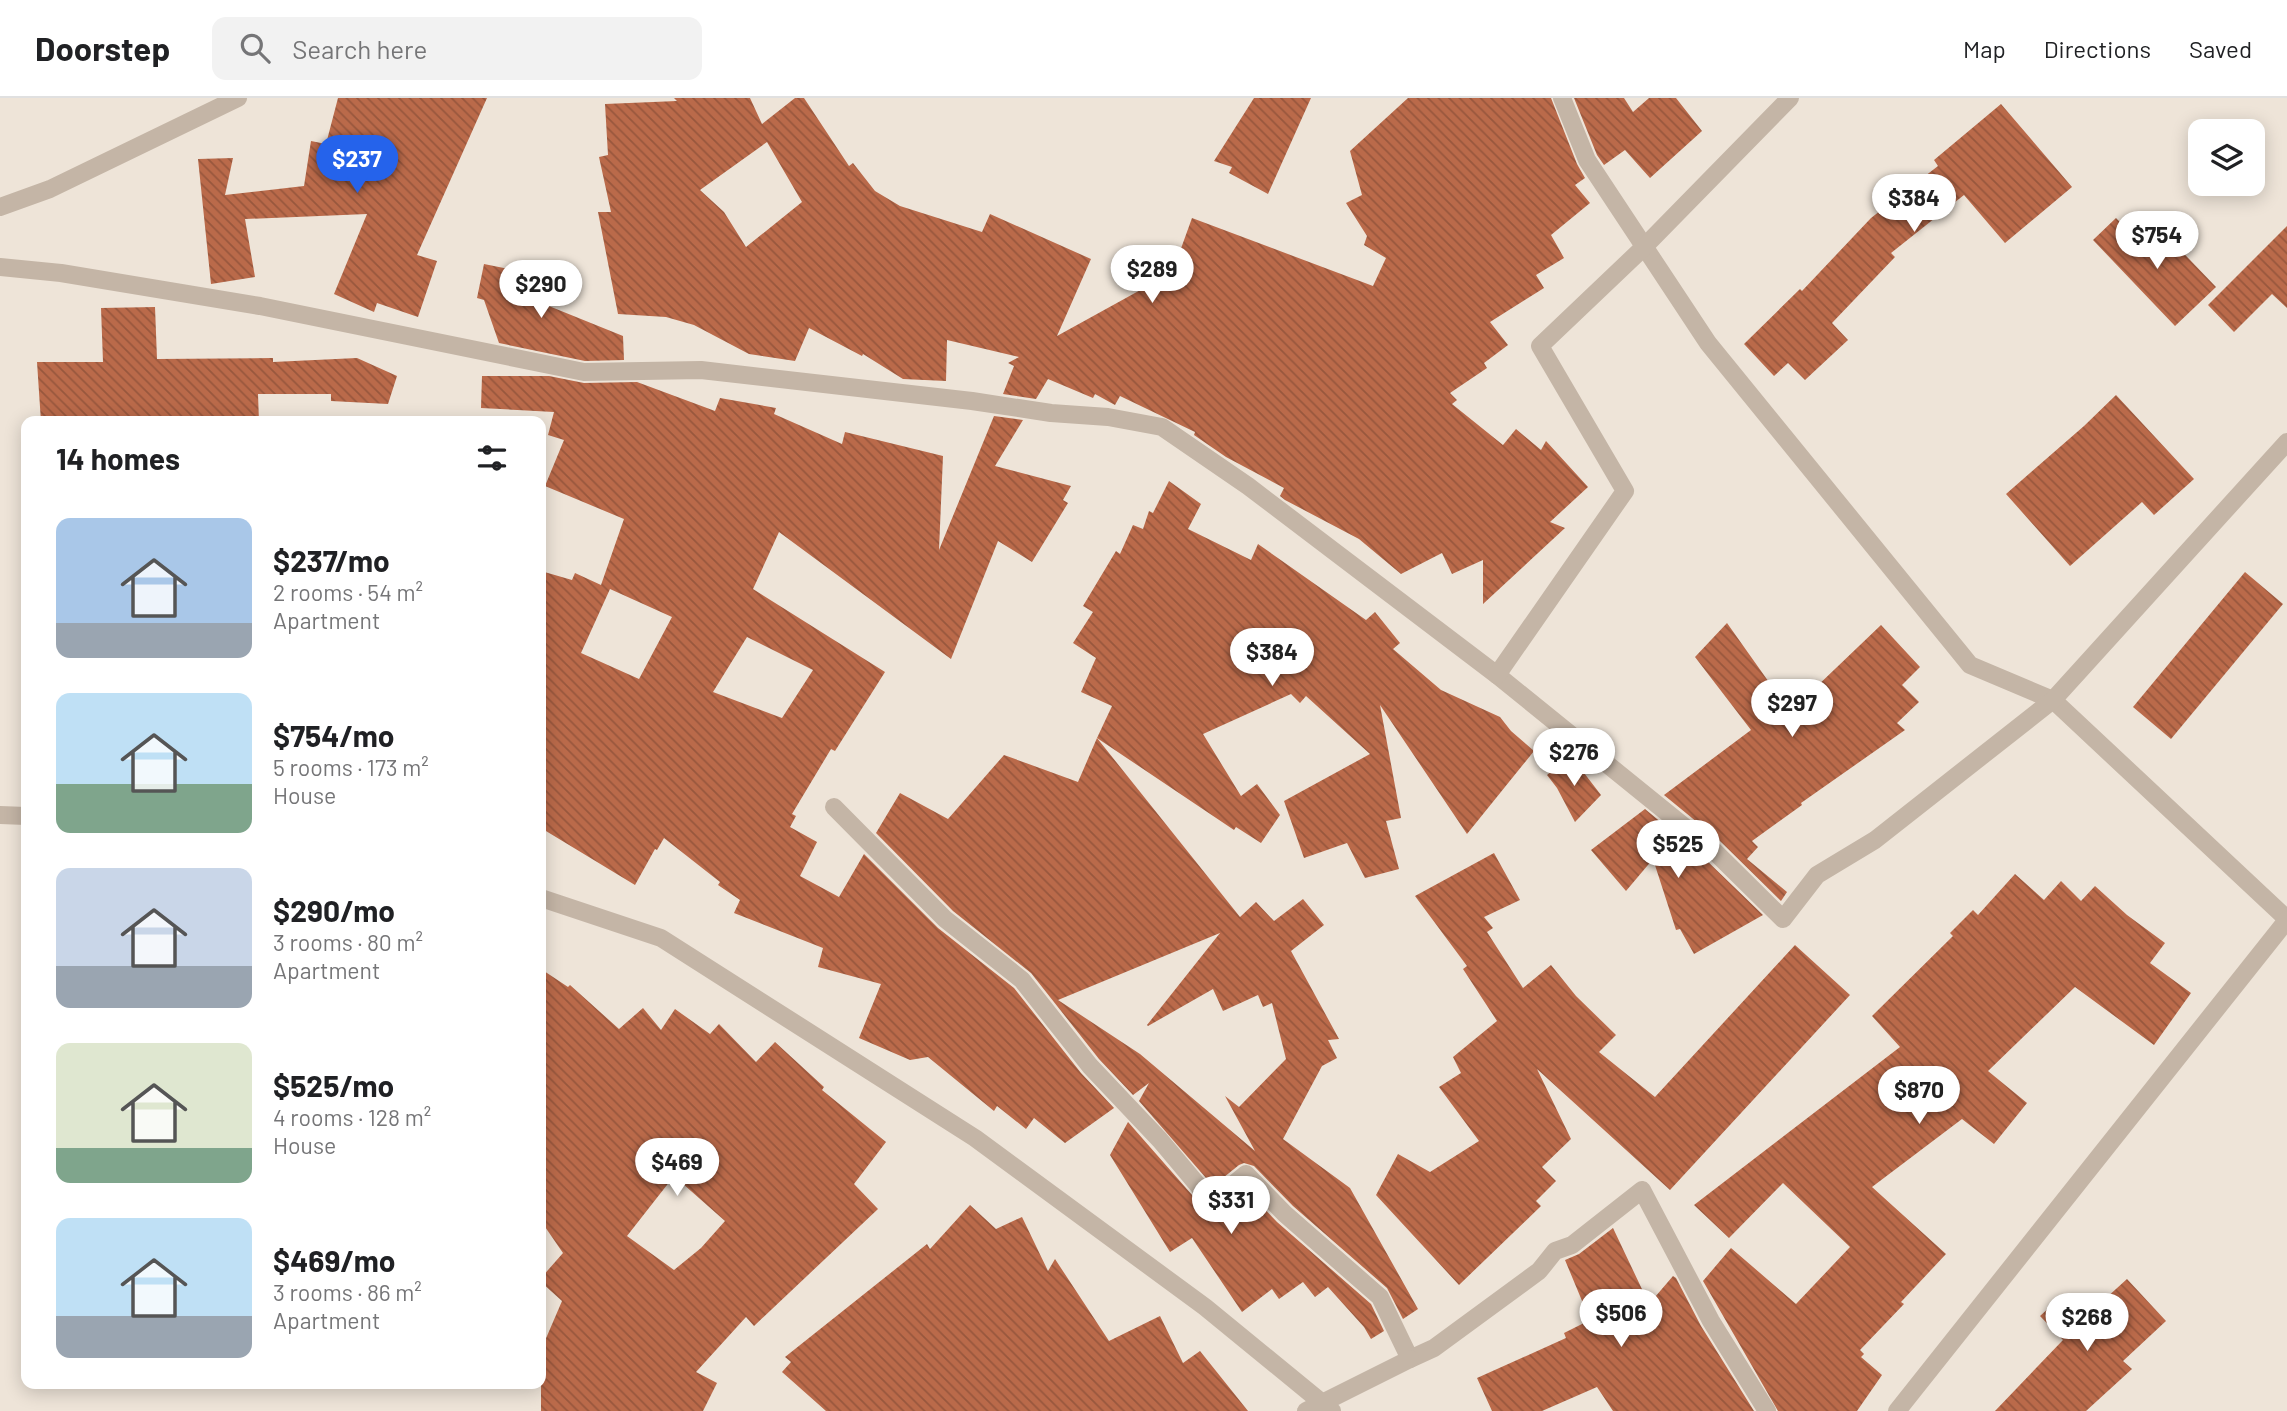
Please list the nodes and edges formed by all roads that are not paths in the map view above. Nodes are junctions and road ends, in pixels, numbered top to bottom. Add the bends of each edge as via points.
1 (239, 98) edge
2 (1562, 98) edge
3 (1790, 98) edge
4 (0, 207) edge
5 (1644, 247) junction
6 (0, 267) edge
7 (2287, 442) edge
8 (1497, 675) junction
9 (2053, 700) junction
10 (834, 807) dead end
11 (0, 815) edge
12 (21, 816) edge
13 (546, 900) edge
14 (2287, 919) edge
15 (1410, 1359) junction
16 (1320, 1408) edge
17 (1767, 1411) edge
18 (1897, 1411) edge

1 - 4 street via 50,189
2 - 5 street via 1587,160
3 - 5 street
5 - 8 street via 1540,346 1625,491
5 - 9 street via 1709,343 1970,665
6 - 8 street via 260,306 584,372 701,370 1161,427 1248,486
7 - 9 street
8 - 9 street via 1712,849 1783,919 1817,875 1875,840
9 - 14 street
10 - 15 street via 945,919 1022,980 1090,1066 1212,1202 1246,1174 1380,1297
11 - 12 street
13 - 16 street via 661,939 964,1130 1205,1307
14 - 18 street
15 - 16 street
15 - 17 street via 1434,1348 1539,1271 1555,1251 1572,1245 1642,1190 1712,1321

